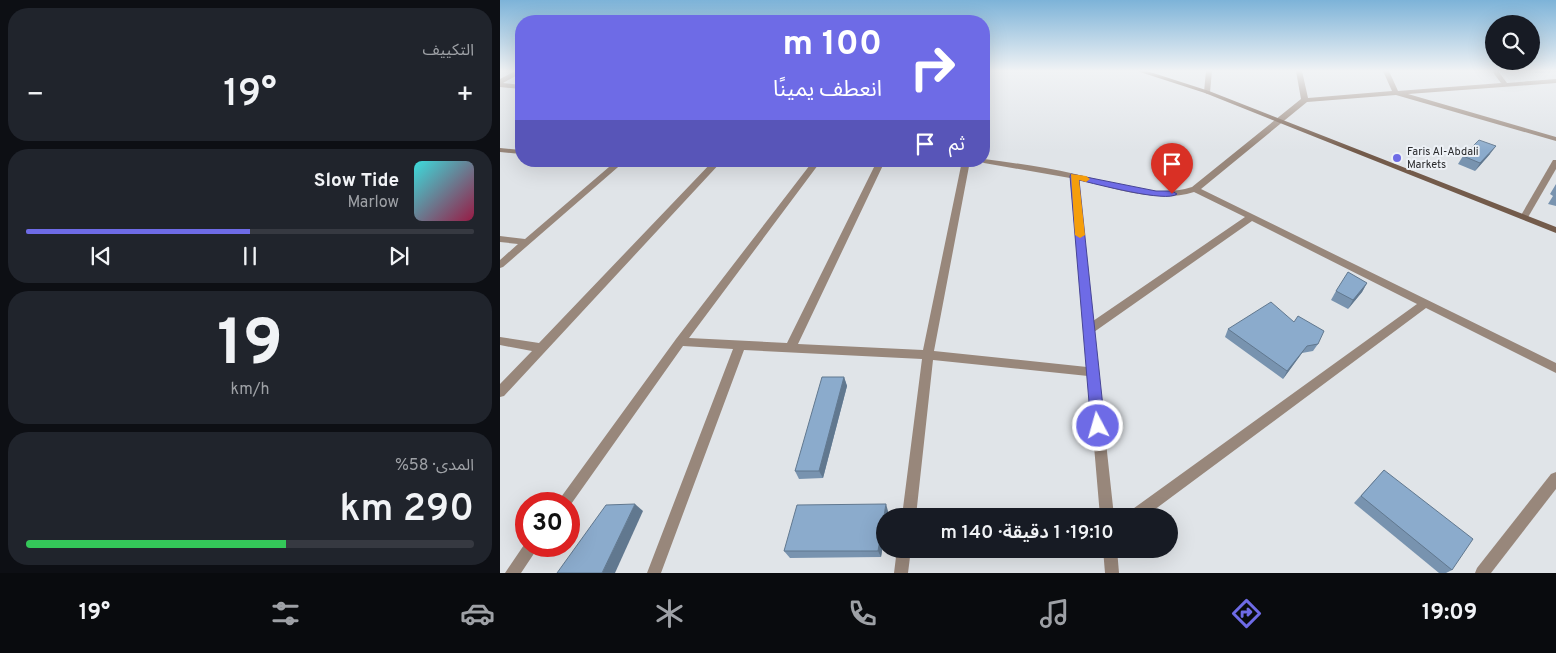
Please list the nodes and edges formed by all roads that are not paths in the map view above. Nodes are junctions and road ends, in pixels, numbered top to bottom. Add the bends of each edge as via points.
1 (1221, 98) edge
2 (1339, 98) edge
3 (1409, 98) edge
4 (1305, 100) joint
5 (1280, 121) junction
6 (1556, 139) edge
7 (500, 150) edge
8 (515, 151) edge
9 (990, 162) edge
10 (1556, 162) edge
11 (613, 167) edge
12 (712, 167) edge
13 (812, 167) edge
14 (878, 167) edge
15 (965, 167) edge
16 (1074, 176) junction
17 (1195, 189) junction
18 (1251, 217) junction
19 (1524, 217) junction
20 (1556, 230) edge
21 (500, 239) edge
22 (527, 242) junction
23 (500, 265) edge
24 (1425, 303) junction
25 (1089, 330) junction
26 (500, 341) edge
27 (680, 342) junction
28 (740, 345) junction
29 (792, 347) junction
30 (541, 348) junction
31 (928, 355) junction
32 (1556, 368) edge
33 (1093, 372) junction
34 (500, 392) edge
35 (1556, 478) edge
36 (571, 492) edge
37 (909, 508) edge
38 (1106, 508) edge
39 (1146, 508) edge
40 (524, 557) edge
41 (903, 558) edge
42 (1111, 558) edge
43 (512, 573) edge
44 (654, 573) edge
45 (902, 573) edge
46 (1112, 573) edge
47 (1482, 573) edge

1 - 5 street
2 - 4 street
3 - 6 street
4 - 5 street
5 - 17 street
5 - 19 street
7 - 8 street
9 - 16 street
10 - 19 street
11 - 22 street
12 - 30 street
13 - 27 street
14 - 29 street
15 - 31 street
16 - 17 street via 1156,194 1187,193
16 - 25 street
17 - 18 street
18 - 24 street
18 - 25 street
19 - 20 street
21 - 22 street
22 - 23 street
24 - 32 street
24 - 39 street
25 - 33 street
26 - 30 street
27 - 28 street
27 - 36 street
28 - 29 street
28 - 44 street
29 - 31 street
30 - 34 street
31 - 33 street
31 - 37 street
33 - 38 street
35 - 47 street
40 - 43 street
41 - 45 street
42 - 46 street

